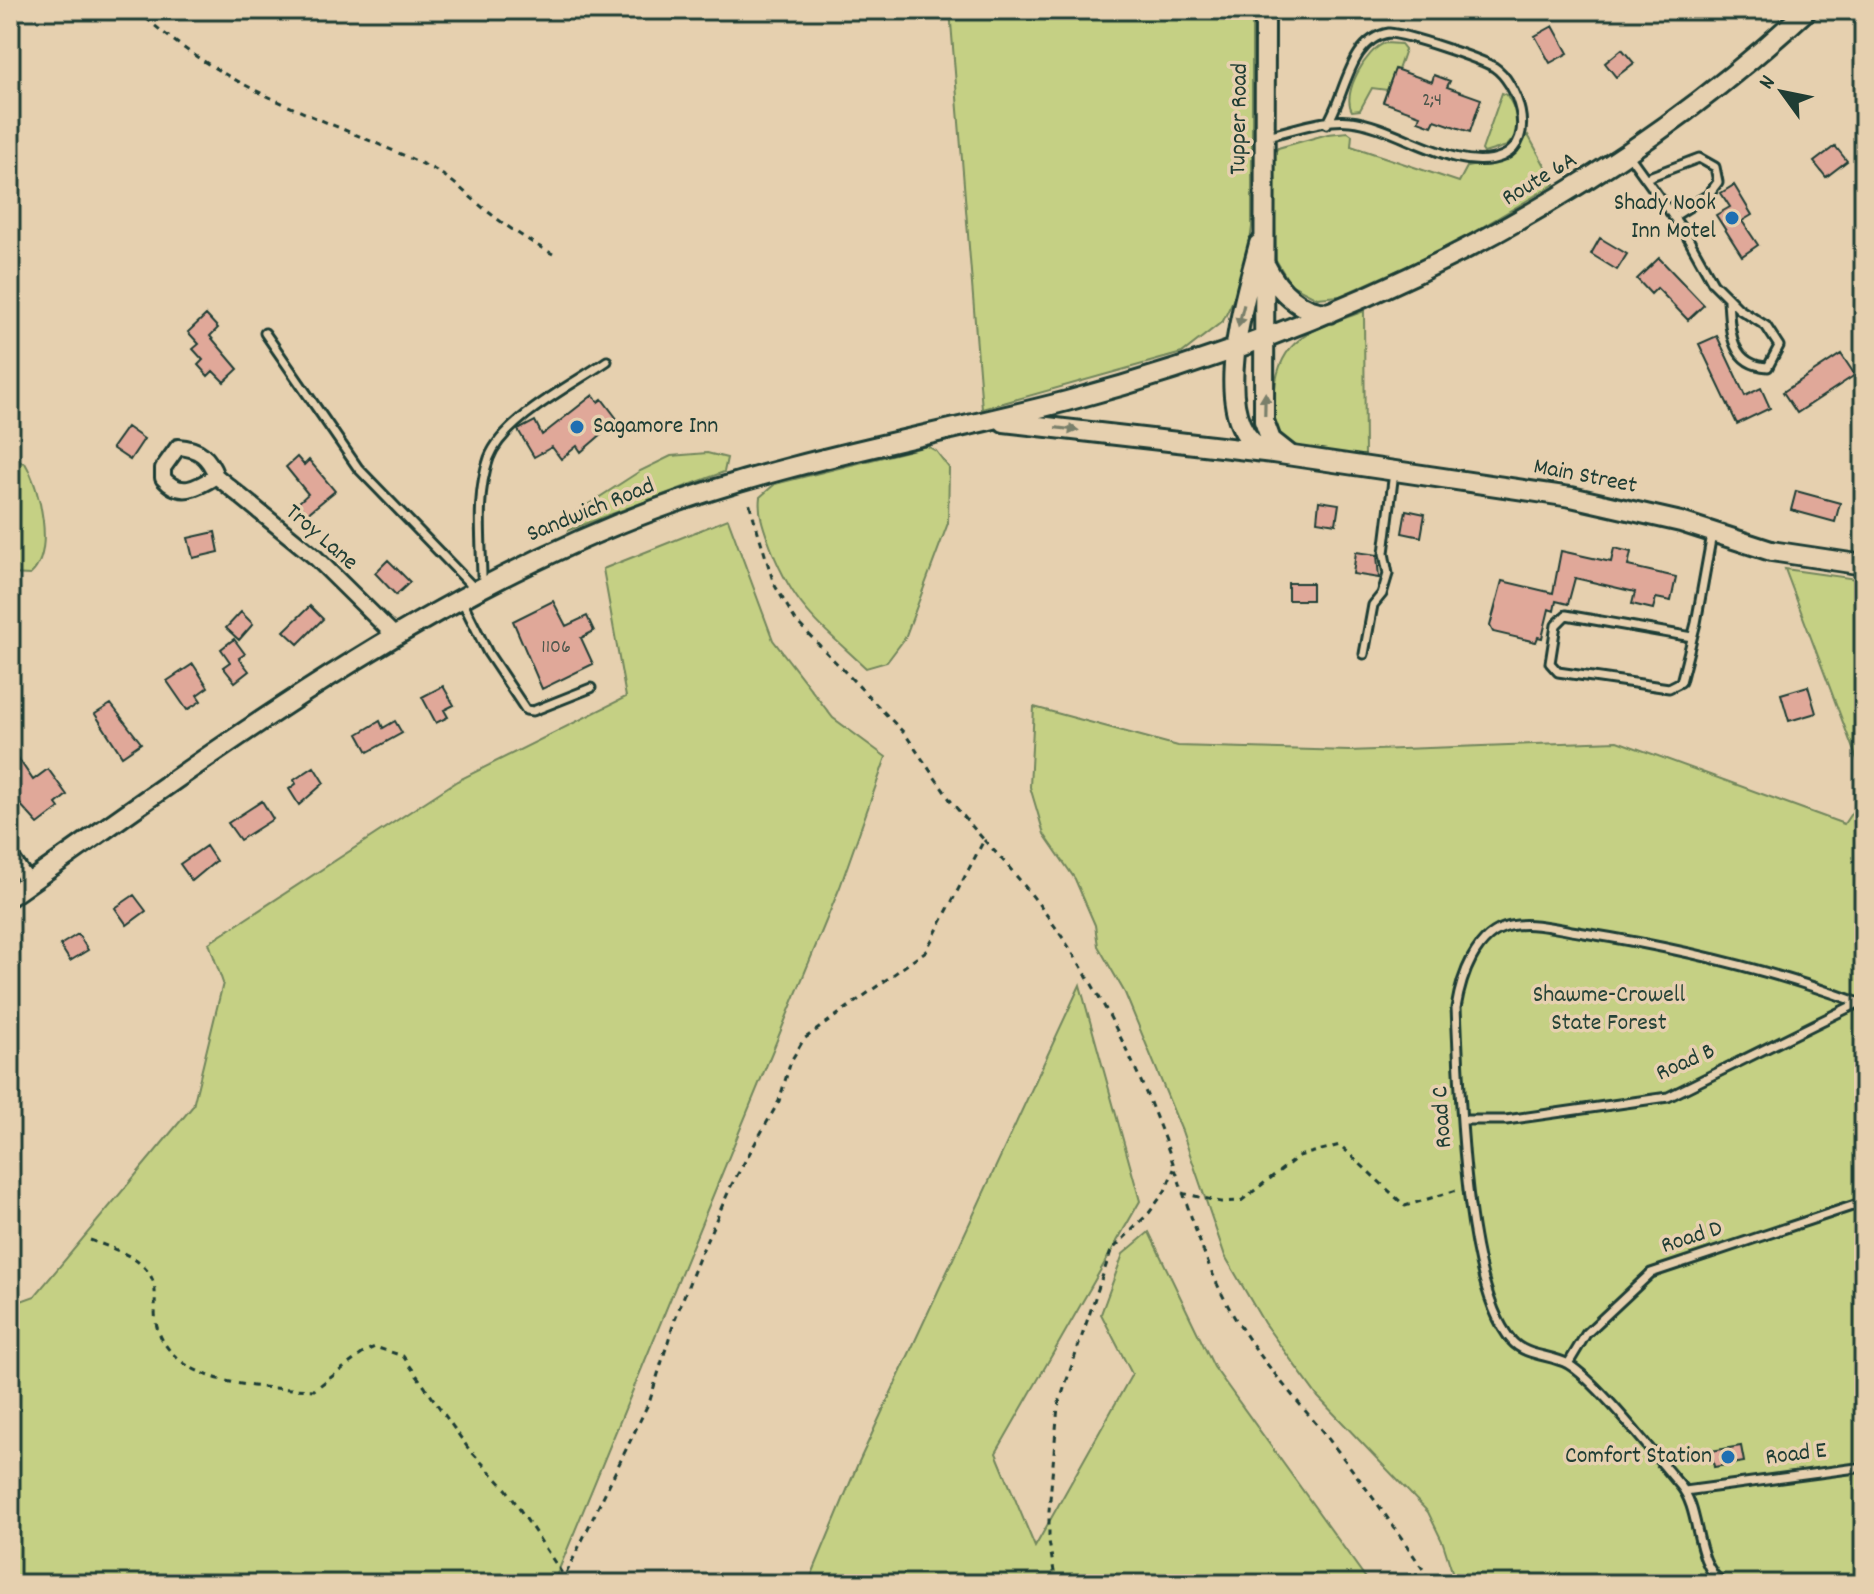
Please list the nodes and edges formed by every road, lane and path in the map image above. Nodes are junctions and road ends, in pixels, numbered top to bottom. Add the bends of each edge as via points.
1 (137, 10) edge
2 (1265, 10) edge
3 (1807, 10) edge
4 (1327, 124) junction
5 (1263, 136) junction
6 (1628, 154) junction
7 (1646, 178) junction
8 (1673, 217) junction
9 (1262, 229) junction
10 (553, 254) dead end
11 (1266, 266) junction
12 (1728, 300) junction
13 (1331, 313) junction
14 (265, 333) dead end
15 (1265, 339) junction
16 (1234, 349) junction
17 (607, 361) dead end
18 (990, 420) junction
19 (1273, 453) junction
20 (1292, 456) junction
21 (1395, 470) junction
22 (216, 476) dead end
23 (743, 479) junction
24 (1712, 532) junction
25 (1864, 565) edge
26 (472, 587) junction
27 (395, 636) junction
28 (1692, 637) junction
29 (1364, 654) dead end
30 (591, 688) dead end
31 (984, 840) junction
32 (10, 856) edge
33 (29, 883) junction
34 (10, 896) edge
35 (1861, 1001) edge
36 (1462, 1120) junction
37 (1174, 1168) junction
38 (1469, 1189) junction
39 (1182, 1193) junction
40 (1864, 1202) edge
41 (90, 1240) dead end
42 (1568, 1364) junction
43 (1864, 1467) edge
44 (1685, 1491) junction
45 (564, 1577) junction
46 (561, 1584) edge
47 (569, 1584) edge
48 (1056, 1584) edge
49 (1433, 1584) edge
50 (1723, 1584) edge

1 - 10 path via 169,40 221,75 431,168
2 - 5 main road, Tupper Road
3 - 6 main road, Route 6A
4 - 4 lane via 1358,122 1474,161 1504,156 1524,126 1497,70 1389,33 1372,38 1359,53
4 - 5 lane
5 - 9 main road, Tupper Road
6 - 7 lane
6 - 13 main road, Route 6A via 1523,220
7 - 8 lane
7 - 8 lane via 1699,158 1715,167 1718,182 1708,195
8 - 12 lane
9 - 11 main road, Tupper Road
9 -> 16 main road, Tupper Road
11 - 13 main road via 1298,303
11 - 15 main road, Tupper Road
12 - 12 lane via 1774,334 1779,346 1768,367 1747,362 1737,352 1731,341
13 - 15 main road, Route 6A
14 - 26 lane via 358,468
15 - 16 main road, Sandwich Road
20 -> 15 main road via 1275,444 1266,428
16 - 18 main road, Sandwich Road
16 - 19 main road via 1242,427 1255,446
17 - 26 lane via 516,424 490,455
18 -> 19 main road, Main Street
18 - 23 main road, Sandwich Road
19 - 20 main road, Main Street
20 - 21 main road, Main Street
21 - 24 main road, Main Street via 1571,497
21 - 29 lane via 1384,553 1388,574 1373,605
22 - 27 street, Troy Lane via 315,557
23 - 26 main road, Sandwich Road via 554,550
23 - 31 path via 767,566 796,621 905,734
24 - 25 main road, Main Street via 1771,551
24 - 28 lane
26 - 27 main road, Sandwich Road
26 - 30 lane via 488,653 526,710
27 - 33 main road, Sandwich Road
28 - 28 lane via 1681,682 1669,688 1558,672 1550,663 1556,625 1566,615
31 - 37 path via 1019,877 1091,982 1138,1073
31 - 45 path via 926,951 797,1049 779,1101 731,1186 699,1258 650,1400
32 - 33 street
33 - 34 main road, Sandwich Road
35 - 36 lane, Road B via 1668,1097 1506,1120
35 - 36 lane, Road C via 1647,943 1510,926 1490,936 1460,980 1456,1008
36 - 38 lane, Road C
37 - 39 path
37 - 48 path via 1149,1213 1111,1251 1058,1406 1049,1526
38 - 39 path via 1405,1206 1340,1145 1299,1156 1241,1201
38 - 42 lane, Road C via 1491,1304 1513,1343
39 - 49 path via 1199,1249 1238,1323
40 - 42 lane, Road D via 1651,1273 1586,1334
41 - 45 path via 149,1271 156,1326 164,1341 207,1375 314,1390 375,1347 403,1356 468,1448 507,1490
42 - 44 lane, Road C
43 - 44 lane, Road E
44 - 50 lane, Road C via 1701,1545
45 - 46 path
45 - 47 path

